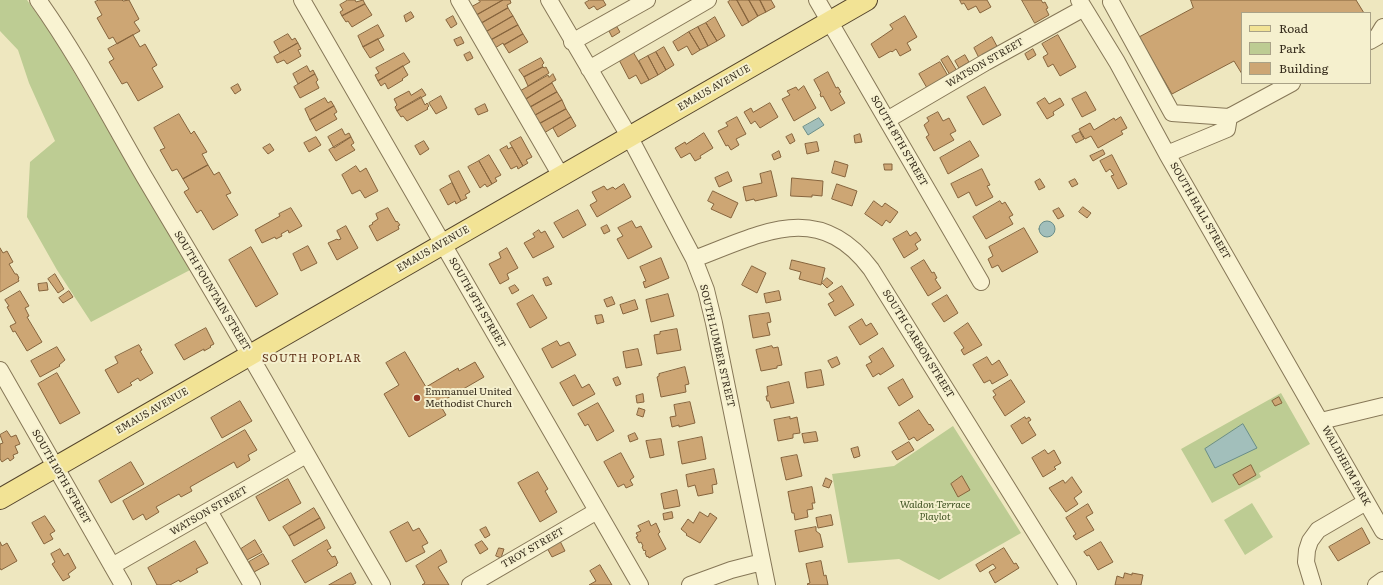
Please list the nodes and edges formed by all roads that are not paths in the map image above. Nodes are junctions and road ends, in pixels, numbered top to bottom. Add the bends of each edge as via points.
1 (38, 0) edge
2 (302, 0) edge
3 (459, 0) edge
4 (549, 0) edge
5 (647, 0) edge
6 (708, 0) edge
7 (817, 0) edge
8 (867, 0) edge
9 (1112, 1) edge
10 (1084, 8) edge
11 (830, 22) junction
12 (1383, 27) edge
13 (1371, 40) edge
14 (572, 42) junction
15 (589, 69) junction
16 (1290, 84) edge
17 (1229, 117) junction
18 (887, 120) junction
19 (630, 136) junction
20 (1167, 154) junction
21 (561, 176) junction
22 (443, 243) junction
23 (694, 259) junction
24 (981, 282) dead end
25 (250, 355) junction
26 (0, 370) edge
27 (1383, 406) edge
28 (1321, 421) junction
29 (306, 455) junction
30 (55, 467) junction
31 (0, 499) edge
32 (1366, 502) junction
33 (209, 511) junction
34 (597, 511) junction
35 (1383, 531) edge
36 (762, 562) junction
37 (112, 566) junction
38 (1383, 580) edge
39 (124, 585) edge
40 (252, 585) edge
41 (382, 585) edge
42 (470, 585) edge
43 (640, 585) edge
44 (690, 585) edge
45 (767, 585) edge
46 (1068, 585) edge
47 (1313, 585) edge
48 (1376, 585) edge

1 - 25 street, SOUTH FOUNTAIN STREET via 68,45
2 - 22 street, SOUTH 9TH STREET
3 - 21 street
4 - 14 street, SOUTH LUMBER STREET
5 - 14 street
6 - 15 street
7 - 11 street, SOUTH 8TH STREET
8 - 11 main road, EMAUS AVENUE
9 - 10 street, WATSON STREET
9 - 17 street via 1172,113
10 - 18 street, WATSON STREET
10 - 20 street, SOUTH HALL STREET via 1118,62
11 - 18 street, SOUTH 8TH STREET
11 - 19 main road, EMAUS AVENUE
12 - 13 street via 1377,37
14 - 15 street, SOUTH LUMBER STREET
15 - 19 street, SOUTH LUMBER STREET
16 - 17 street
17 - 20 street via 1227,129
18 - 24 street, SOUTH 8TH STREET
19 - 21 main road, EMAUS AVENUE
19 - 23 street, SOUTH LUMBER STREET
20 - 28 street, SOUTH HALL STREET
21 - 22 main road, EMAUS AVENUE
22 - 25 main road, EMAUS AVENUE
22 - 34 street, SOUTH 9TH STREET
23 - 36 street, SOUTH LUMBER STREET via 706,290 714,323
23 - 46 street, SOUTH CARBON STREET via 772,230 788,228 819,231 848,244 871,269
25 - 29 street, SOUTH FOUNTAIN STREET
25 - 30 main road, EMAUS AVENUE
26 - 30 street, SOUTH 10TH STREET
27 - 28 street
28 - 32 street, WALDHEIM PARK
29 - 33 street, WATSON STREET
29 - 41 street, SOUTH FOUNTAIN STREET
30 - 31 main road, EMAUS AVENUE
30 - 37 street, SOUTH 10TH STREET
32 - 35 street, WALDHEIM PARK
32 - 47 street via 1318,530 1310,541 1306,562
33 - 37 street, WATSON STREET
33 - 40 street
34 - 42 street, TROY STREET
34 - 43 street, SOUTH 9TH STREET
36 - 44 street
36 - 45 street, SOUTH LUMBER STREET
37 - 39 street, SOUTH 10TH STREET
38 - 48 street

